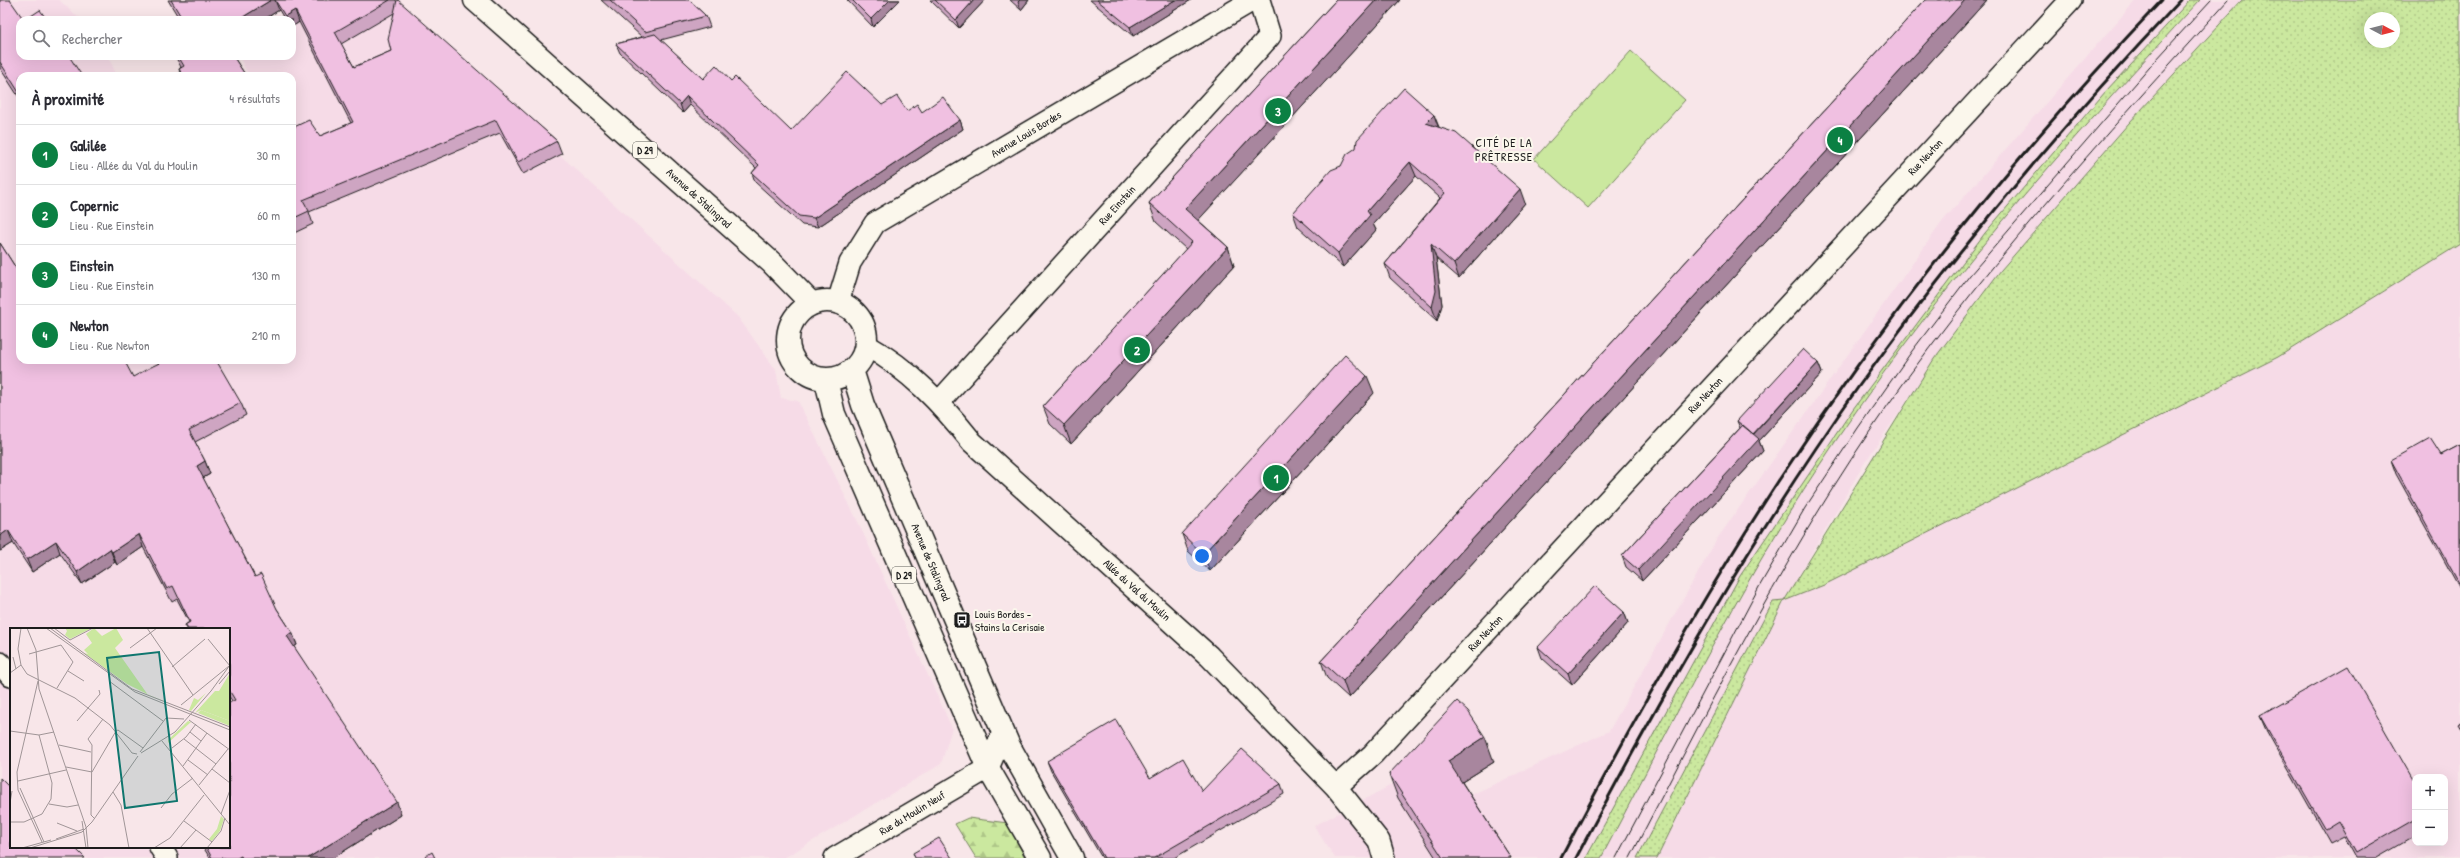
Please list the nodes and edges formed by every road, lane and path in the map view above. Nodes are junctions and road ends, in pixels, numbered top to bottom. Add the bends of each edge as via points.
1 (475, 0) edge
2 (1253, 0) edge
3 (1259, 0) edge
4 (2071, 0) edge
5 (838, 302) junction
6 (812, 304) junction
7 (866, 345) junction
8 (852, 370) junction
9 (826, 380) junction
10 (939, 402) junction
11 (0, 663) edge
12 (10, 675) edge
13 (1004, 733) junction
14 (988, 768) junction
15 (1336, 787) junction
16 (161, 848) edge
17 (167, 858) edge
18 (835, 858) edge
19 (1040, 858) edge
20 (1072, 858) edge
21 (1384, 858) edge

1 - 6 main road, Avenue de Stalingrad / D 29 via 772,263
2 - 5 street, Avenue Louis Bordes via 875,223 850,263
3 - 10 street, Rue Einstein via 1270,36
4 - 15 street, Rue Newton via 1373,754
5 - 6 main road
5 - 7 main road via 848,307 863,323
6 - 9 main road via 801,311 792,322 788,334 788,347 793,360 801,370 813,377
7 - 8 main road via 864,354
7 - 10 street, Allée du Val du Moulin via 890,359
8 - 9 main road via 845,376
8 - 13 main road, Avenue de Stalingrad via 863,405
9 - 14 main road, D 29 via 834,414
10 - 15 street, Allée du Val du Moulin via 972,442 1209,656
11 - 12 street
13 - 14 street
13 - 20 main road, Avenue de Stalingrad
14 - 18 street, Rue du Moulin Neuf
14 - 19 main road, D 29
15 - 21 street, Allée du Val du Moulin via 1379,841
16 - 17 street

